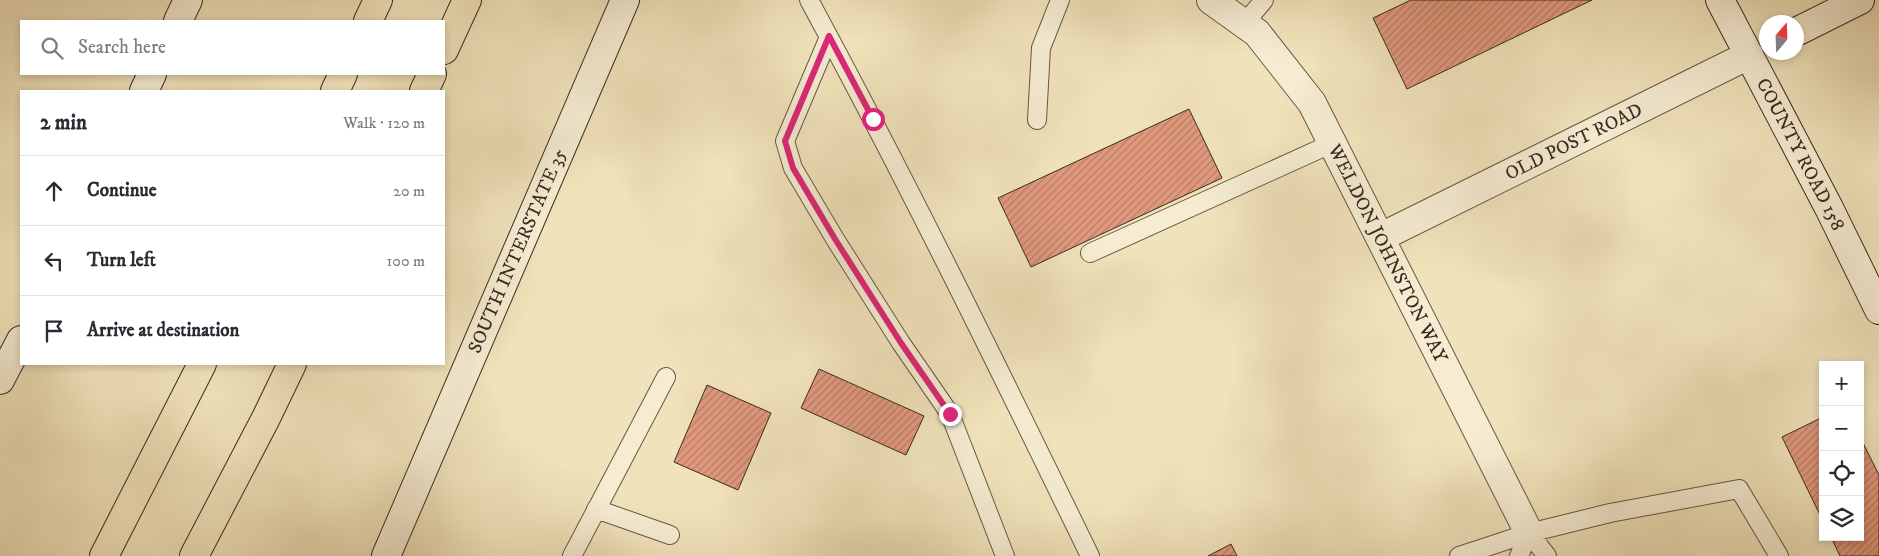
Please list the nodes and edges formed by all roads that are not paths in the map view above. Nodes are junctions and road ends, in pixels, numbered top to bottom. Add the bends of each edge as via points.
1 (188, 0) edge
2 (378, 0) edge
3 (467, 0) edge
4 (625, 0) edge
5 (809, 0) edge
6 (1060, 0) edge
7 (1210, 0) edge
8 (1264, 0) edge
9 (1720, 0) edge
10 (1860, 0) edge
11 (178, 20) edge
12 (368, 20) edge
13 (1244, 24) junction
14 (1804, 28) edge
15 (829, 36) junction
16 (445, 48) edge
17 (1758, 51) edge
18 (152, 75) edge
19 (343, 75) edge
20 (432, 75) edge
21 (144, 90) edge
22 (335, 90) edge
23 (424, 90) edge
24 (1037, 120) dead end
25 (1333, 143) junction
26 (1381, 237) junction
27 (1090, 253) dead end
28 (1879, 310) edge
29 (20, 342) edge
30 (201, 365) edge
31 (292, 365) edge
32 (666, 377) dead end
33 (0, 380) edge
34 (596, 510) junction
35 (670, 535) dead end
36 (1524, 545) edge
37 (104, 556) edge
38 (194, 556) edge
39 (386, 556) edge
40 (572, 556) edge
41 (1005, 556) edge
42 (1090, 556) edge
43 (1459, 556) edge
44 (1547, 556) edge
45 (1779, 556) edge

1 - 11 street
2 - 12 highway
3 - 16 highway
4 - 39 street, SOUTH INTERSTATE 35
5 - 15 lane
6 - 24 lane via 1041,48
7 - 13 street, WELDON JOHNSTON WAY
8 - 13 lane
9 - 17 street, COUNTY ROAD 158
10 - 14 street
13 - 25 street, WELDON JOHNSTON WAY via 1257,33 1312,103
15 - 41 lane via 785,141 793,168 901,343 950,414
15 - 42 lane via 955,278
17 - 26 street, OLD POST ROAD
17 - 28 street, COUNTY ROAD 158
18 - 21 street
19 - 22 highway
20 - 23 highway
25 - 26 street, WELDON JOHNSTON WAY
25 - 27 lane
26 - 36 street, WELDON JOHNSTON WAY
29 - 33 street
30 - 37 highway
31 - 38 highway
32 - 34 lane
34 - 35 lane
34 - 40 lane
36 - 43 lane
36 - 44 lane
36 - 45 lane via 1610,513 1739,489

